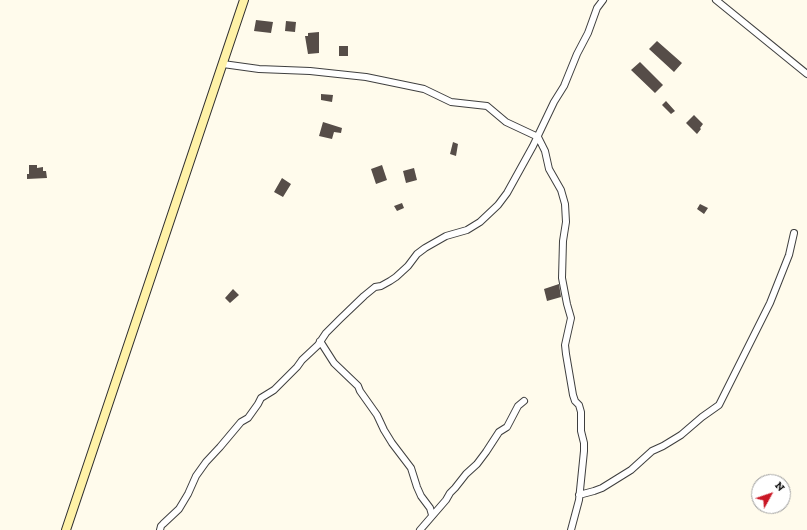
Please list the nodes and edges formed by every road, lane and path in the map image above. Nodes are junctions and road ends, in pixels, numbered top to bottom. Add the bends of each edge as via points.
1 (244, 0) edge
2 (604, 0) edge
3 (716, 0) edge
4 (223, 64) junction
5 (807, 74) edge
6 (538, 137) junction
7 (794, 233) dead end
8 (320, 341) junction
9 (524, 401) dead end
10 (579, 495) junction
11 (432, 515) junction
12 (66, 530) edge
13 (160, 530) edge
14 (420, 530) edge
15 (571, 530) edge

1 - 4 street
2 - 6 street via 597,8 564,86
3 - 5 street
4 - 6 street via 366,77 424,89 451,102 487,106 506,122
4 - 12 street
6 - 8 street via 498,205 480,222 425,248 396,277 375,287 364,296
6 - 10 street via 565,204 562,278 571,318 565,345 573,395 581,412 584,443
7 - 10 street via 789,255 770,303 719,405 681,435 652,451 631,470 602,488
8 - 11 street via 334,363 358,386 392,443 411,468 421,496
8 - 13 street via 274,390 261,398 248,418 241,422 206,462 179,509
9 - 11 street via 518,406 507,427 499,432 480,460
10 - 15 street
11 - 14 street

